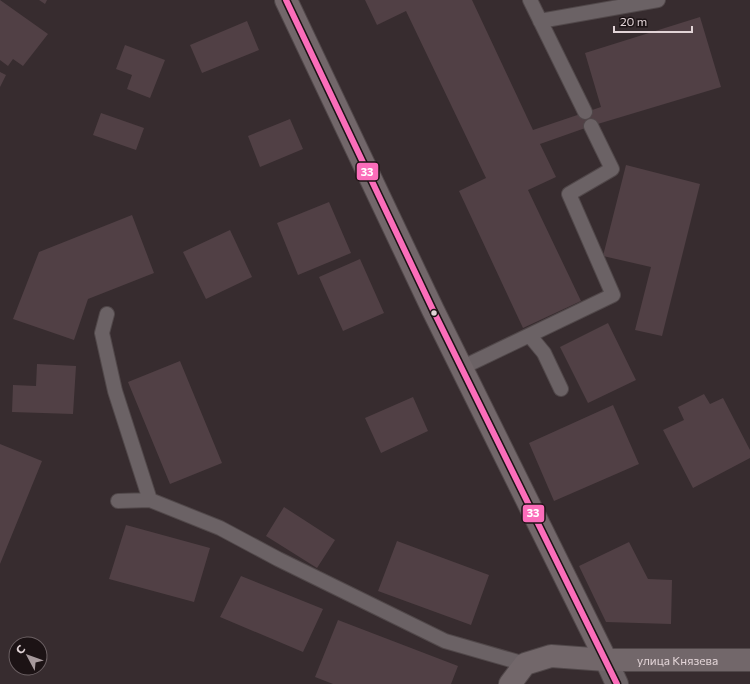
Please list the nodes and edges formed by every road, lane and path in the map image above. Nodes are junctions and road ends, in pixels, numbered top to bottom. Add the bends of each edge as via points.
1 (286, 0) edge
2 (530, 0) edge
3 (658, 0) edge
4 (540, 21) junction
5 (585, 112) dead end
6 (591, 126) dead end
7 (107, 314) dead end
8 (530, 336) junction
9 (461, 368) junction
10 (561, 389) dead end
11 (150, 500) junction
12 (118, 502) dead end
13 (606, 660) junction
14 (750, 660) edge
15 (525, 664) junction
16 (510, 684) edge
17 (616, 684) edge

1 - 9 main road
2 - 4 lane
3 - 4 lane
4 - 5 lane
6 - 8 lane via 612,169 569,194 613,295
7 - 11 lane via 102,333 112,377
8 - 9 lane
8 - 10 lane via 544,352
9 - 13 main road
11 - 12 lane
11 - 15 lane via 220,528 445,641
13 - 14 main road, улица Князева
13 - 15 main road, улица Князева via 551,656
13 - 17 street
15 - 16 main road

